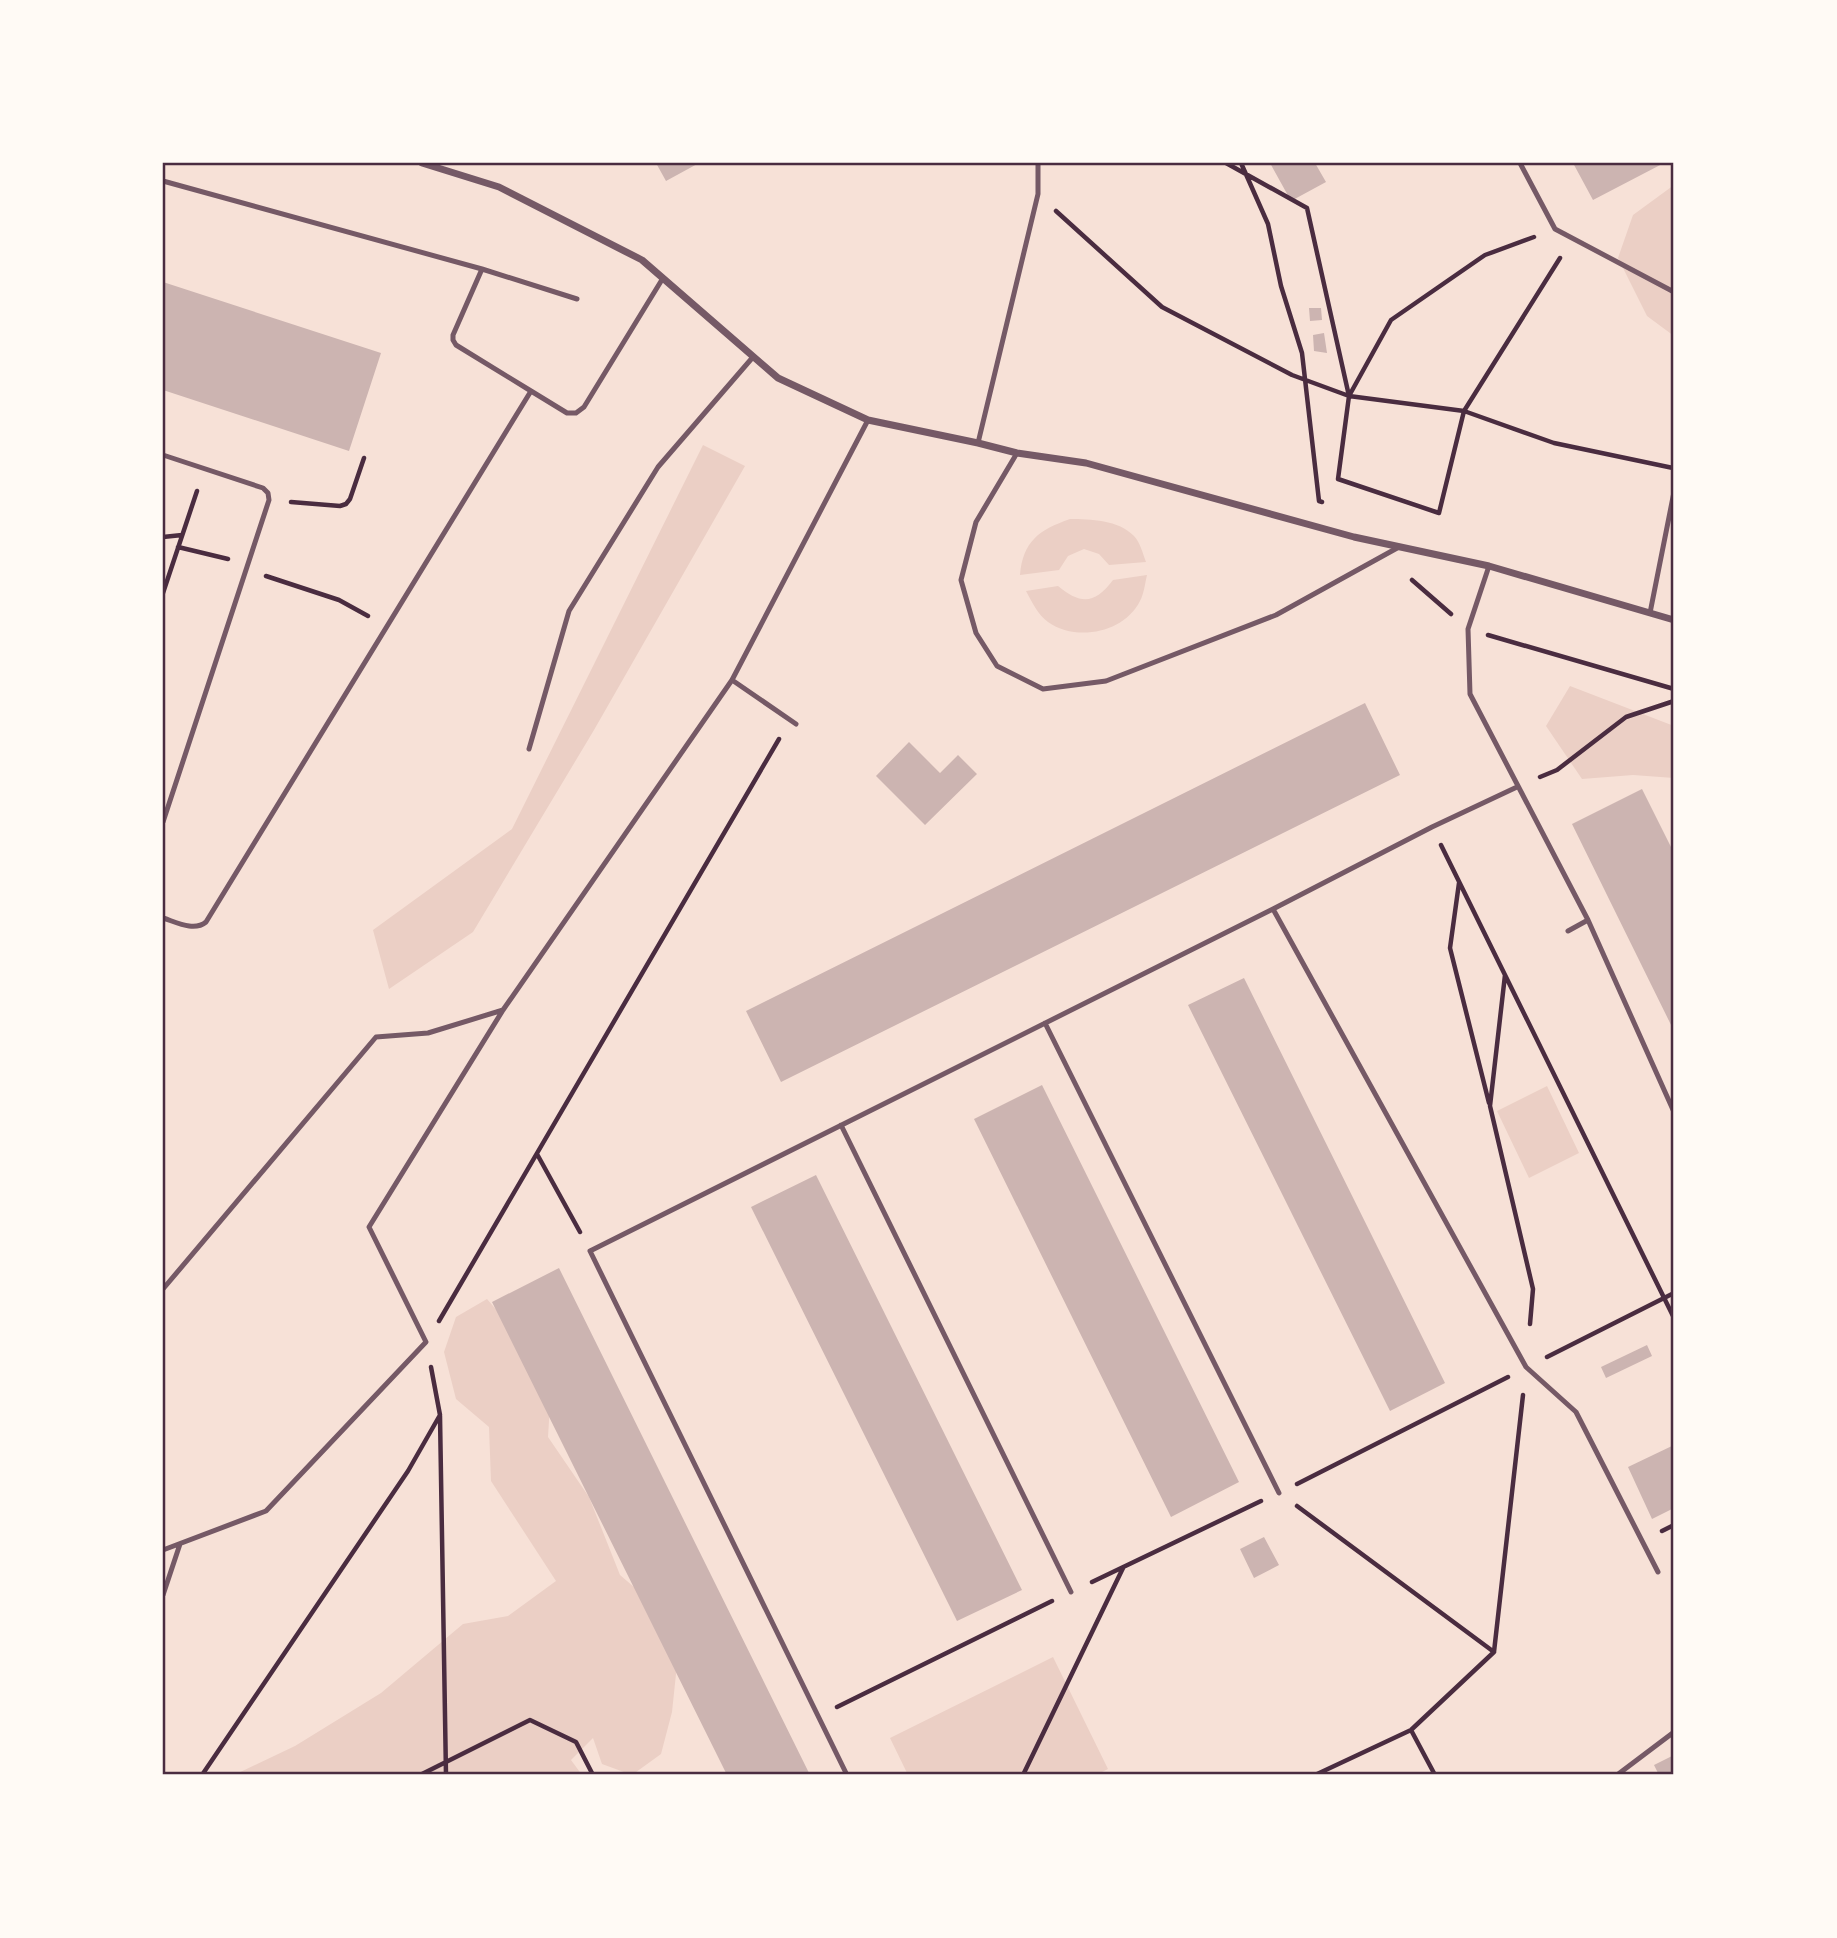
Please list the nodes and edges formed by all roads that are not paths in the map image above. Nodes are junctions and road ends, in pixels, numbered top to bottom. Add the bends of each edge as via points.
1 (422, 163) edge
2 (1038, 163) edge
3 (1520, 163) edge
4 (163, 181) edge
5 (482, 269) junction
6 (663, 278) junction
7 (1674, 292) edge
8 (577, 299) dead end
9 (753, 357) junction
10 (531, 391) junction
11 (868, 421) junction
12 (978, 443) junction
13 (1017, 453) junction
14 (163, 455) edge
15 (1674, 492) edge
16 (1399, 547) junction
17 (1489, 566) junction
18 (1650, 613) junction
19 (1674, 620) edge
20 (732, 680) junction
21 (796, 724) dead end
22 (529, 749) dead end
23 (1517, 787) junction
24 (163, 822) edge
25 (1273, 909) junction
26 (163, 918) edge
27 (1588, 920) junction
28 (1567, 931) dead end
29 (503, 1010) junction
30 (1045, 1023) junction
31 (1674, 1112) edge
32 (841, 1125) junction
33 (163, 1289) edge
34 (1279, 1493) road end
35 (180, 1544) junction
36 (163, 1550) edge
37 (1658, 1572) dead end
38 (1071, 1592) road end
39 (163, 1595) edge
40 (1674, 1732) edge
41 (847, 1775) edge
42 (1617, 1775) edge

1 - 6 street via 499,187 642,260
2 - 12 lane via 1038,194
3 - 7 lane via 1555,229
4 - 5 lane
5 - 8 lane
5 - 10 lane via 453,340
6 - 9 street
6 - 10 lane via 584,407 567,413
9 - 11 street via 778,378
9 - 22 lane via 659,467 569,611
10 - 26 lane via 206,922 193,927
11 - 12 street
11 - 20 lane
12 - 13 street
13 - 16 street via 1086,463
13 - 16 lane via 976,522 961,580 976,633 997,666 1042,690 1106,681 1276,615
14 - 24 lane via 263,488 269,500
15 - 18 lane
16 - 17 street
17 - 18 street
17 - 23 lane via 1468,629 1470,694
18 - 19 street
20 - 21 lane
20 - 29 lane
23 - 25 lane
23 - 27 lane
25 - 30 lane
25 - 37 lane via 1526,1367 1576,1412
27 - 28 lane
27 - 31 lane
29 - 33 lane via 428,1033 376,1037
29 - 35 lane via 369,1227 426,1342 267,1511
30 - 32 lane
30 - 34 lane
32 - 38 lane
32 - 41 lane via 590,1251
35 - 36 lane
35 - 39 lane
40 - 42 lane

